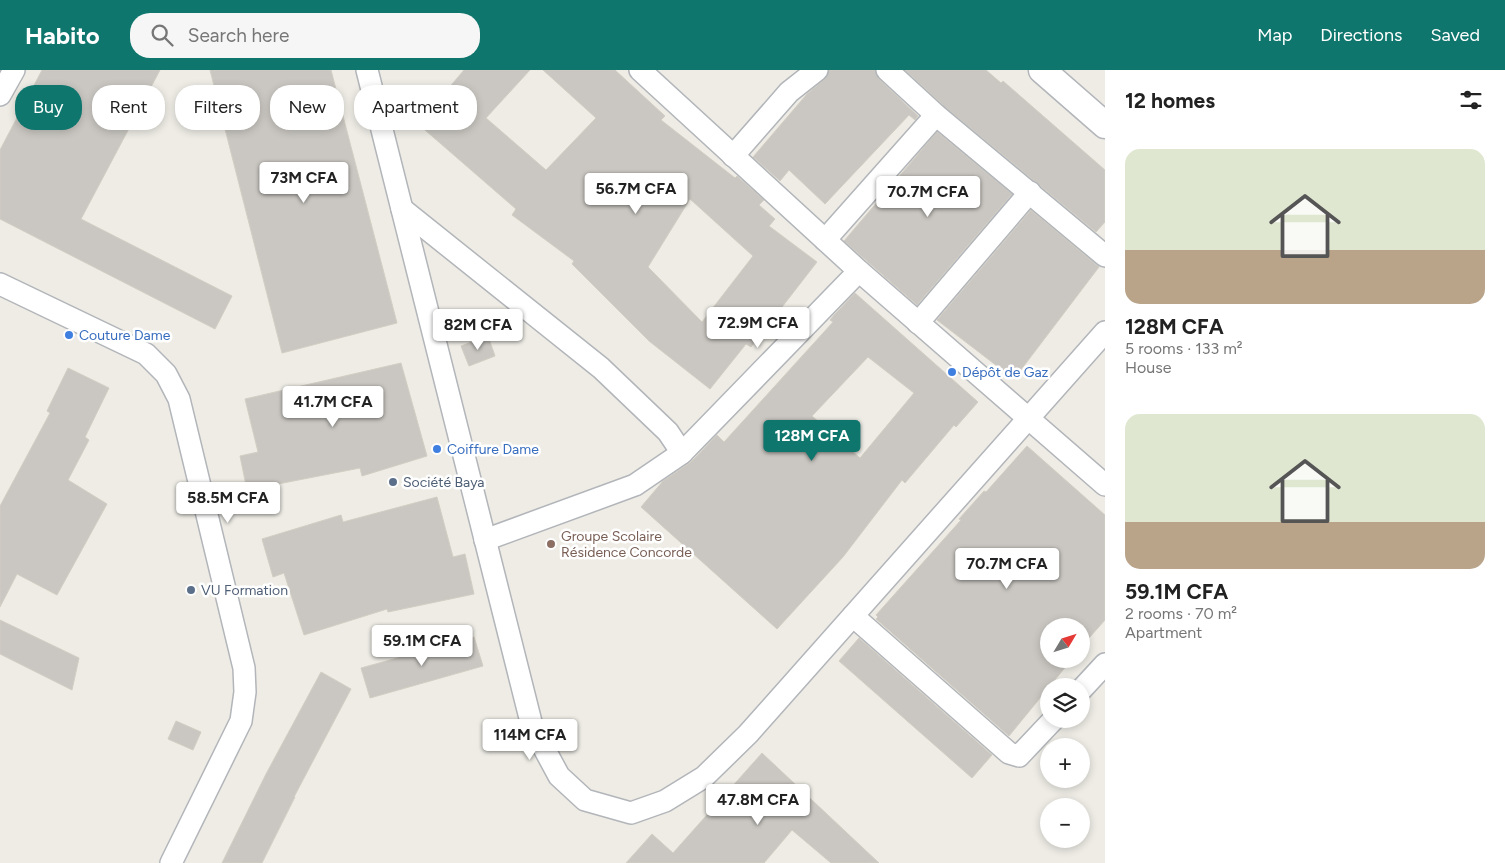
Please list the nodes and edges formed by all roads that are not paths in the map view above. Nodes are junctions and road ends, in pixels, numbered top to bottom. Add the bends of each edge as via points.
1 (14, 70) edge
2 (367, 70) edge
3 (640, 70) edge
4 (817, 70) edge
5 (887, 70) edge
6 (1042, 70) edge
7 (0, 95) edge
8 (936, 116) junction
9 (1105, 126) edge
10 (733, 156) junction
11 (1030, 192) junction
12 (402, 209) junction
13 (825, 240) junction
14 (1105, 256) edge
15 (859, 271) junction
16 (0, 284) edge
17 (918, 324) junction
18 (1105, 332) edge
19 (1027, 417) junction
20 (682, 453) junction
21 (1105, 484) edge
22 (485, 540) junction
23 (852, 616) junction
24 (1105, 664) edge
25 (1090, 680) edge
26 (1045, 728) edge
27 (171, 863) edge

1 - 7 street
2 - 12 street
3 - 10 street
4 - 10 street via 789,92
5 - 8 street
6 - 9 street
8 - 11 street
8 - 13 street
10 - 13 street
11 - 14 street
11 - 17 street
12 - 20 street via 601,368 668,432
12 - 22 street
13 - 15 street
15 - 17 street
15 - 20 street
16 - 27 street via 146,354 166,374 179,399 244,668 245,692 241,721
17 - 19 street
18 - 19 street
19 - 21 street
19 - 23 street
20 - 22 street via 635,485
22 - 23 street via 532,726 558,776 586,800 631,813 665,801 704,777 748,734
23 - 26 street via 1009,754 1019,756
24 - 25 street

